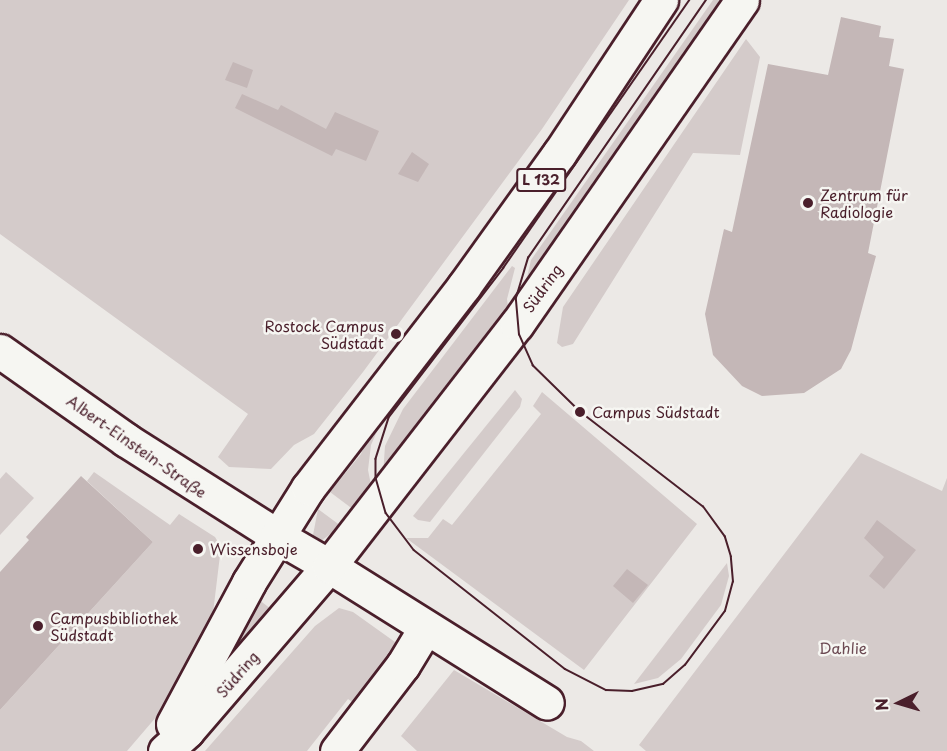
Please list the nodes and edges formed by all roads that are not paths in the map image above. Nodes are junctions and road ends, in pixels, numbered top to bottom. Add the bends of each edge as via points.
1 (661, 0) edge
2 (742, 0) edge
3 (0, 351) edge
4 (277, 536) junction
5 (329, 566) junction
6 (426, 627) junction
7 (547, 703) dead end
8 (156, 751) edge
9 (165, 751) edge
10 (337, 751) edge

1 - 4 main road, Südring / L 132 via 465,286 319,473
2 - 5 main road, Südring via 517,324
3 - 4 main road, Albert-Einstein-Straße via 126,441
4 - 5 main road
4 - 8 main road, Südring / L 132
5 - 6 main road
5 - 9 main road, Südring
6 - 7 main road
6 - 10 main road via 403,665

